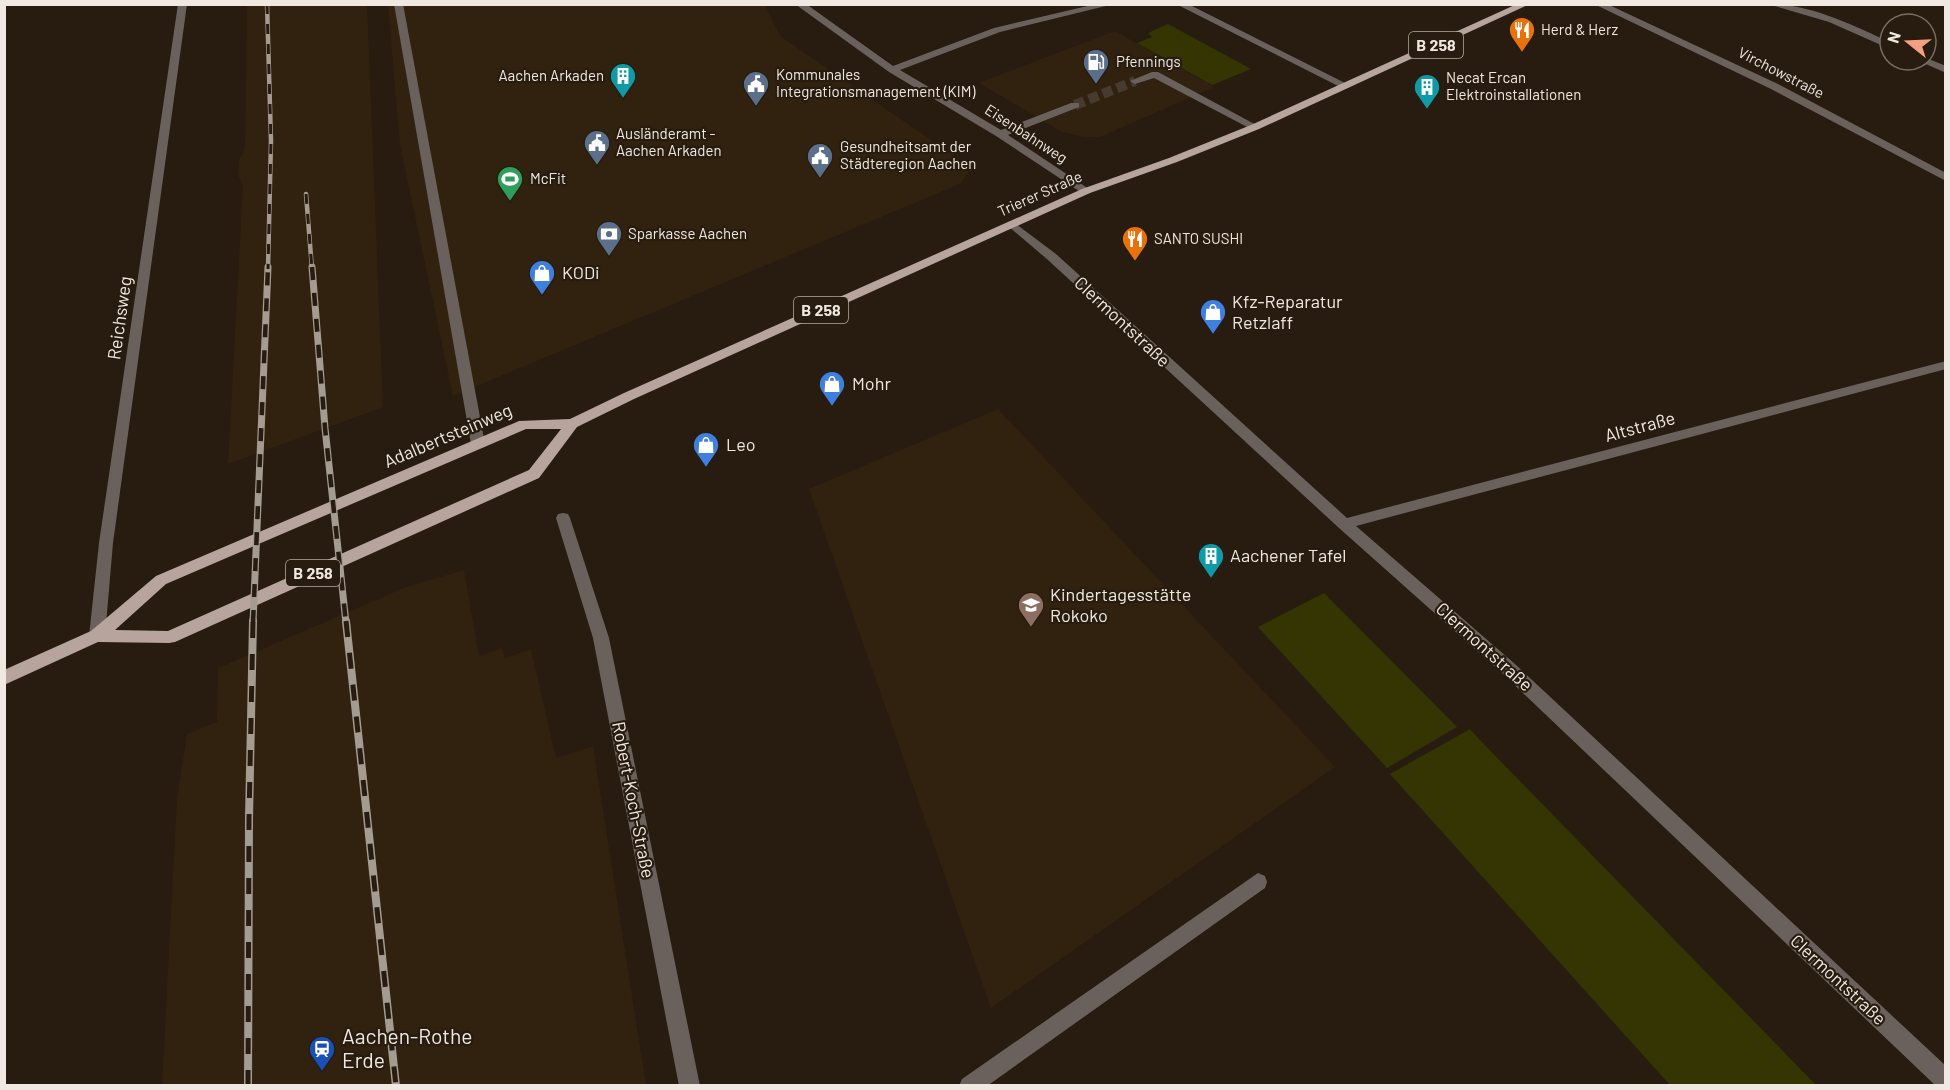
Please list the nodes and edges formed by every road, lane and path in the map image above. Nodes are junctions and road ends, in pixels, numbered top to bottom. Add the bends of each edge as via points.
1 (183, 4) edge
2 (398, 4) edge
3 (798, 4) edge
4 (1110, 4) edge
5 (1180, 4) edge
6 (1526, 4) edge
7 (1598, 4) edge
8 (1772, 4) edge
9 (1878, 40) edge
10 (892, 70) junction
11 (1135, 81) tunnel mouth
12 (1346, 86) junction
13 (1075, 105) tunnel mouth
14 (1255, 127) junction
15 (1000, 134) junction
16 (1946, 166) edge
17 (1932, 170) junction
18 (1946, 178) edge
19 (1086, 191) junction
20 (1012, 224) junction
21 (1946, 365) edge
22 (572, 424) junction
23 (478, 444) junction
24 (563, 518) dead end
25 (1344, 524) junction
26 (98, 636) junction
27 (4, 678) edge
28 (1258, 882) dead end
29 (1946, 1082) edge
30 (690, 1086) edge
31 (969, 1086) edge

1 - 26 street, Reichsweg via 106,543
2 - 23 street
3 - 10 street, Eisenbahnweg
4 - 10 street via 997,30
5 - 12 street
6 - 12 main road, Trierer Straße / B 258
7 - 17 street, Virchowstraße via 1813,104
8 - 9 street via 1832,20
10 - 15 street, Eisenbahnweg
11 - 14 street via 1155,74
12 - 14 main road, Trierer Straße / B 258
13 - 15 street
14 - 19 main road, Trierer Straße / B 258
15 - 19 street, Eisenbahnweg
16 - 17 street
17 - 18 street, Virchowstraße
19 - 20 main road, Trierer Straße / B 258
20 - 22 main road, Trierer Straße / B 258
20 - 25 street, Clermontstraße
21 - 25 street, Altstraße
22 - 23 main road, Adalbertsteinweg / B 258 via 524,424
22 - 26 main road, Adalbertsteinweg / B 258 via 534,474 169,637
23 - 26 main road, Adalbertsteinweg / B 258 via 161,580
24 - 30 street, Robert-Koch-Straße via 601,638
25 - 29 street, Clermontstraße via 1509,669
26 - 27 main road, Adalbertsteinweg / B 258
28 - 31 street

